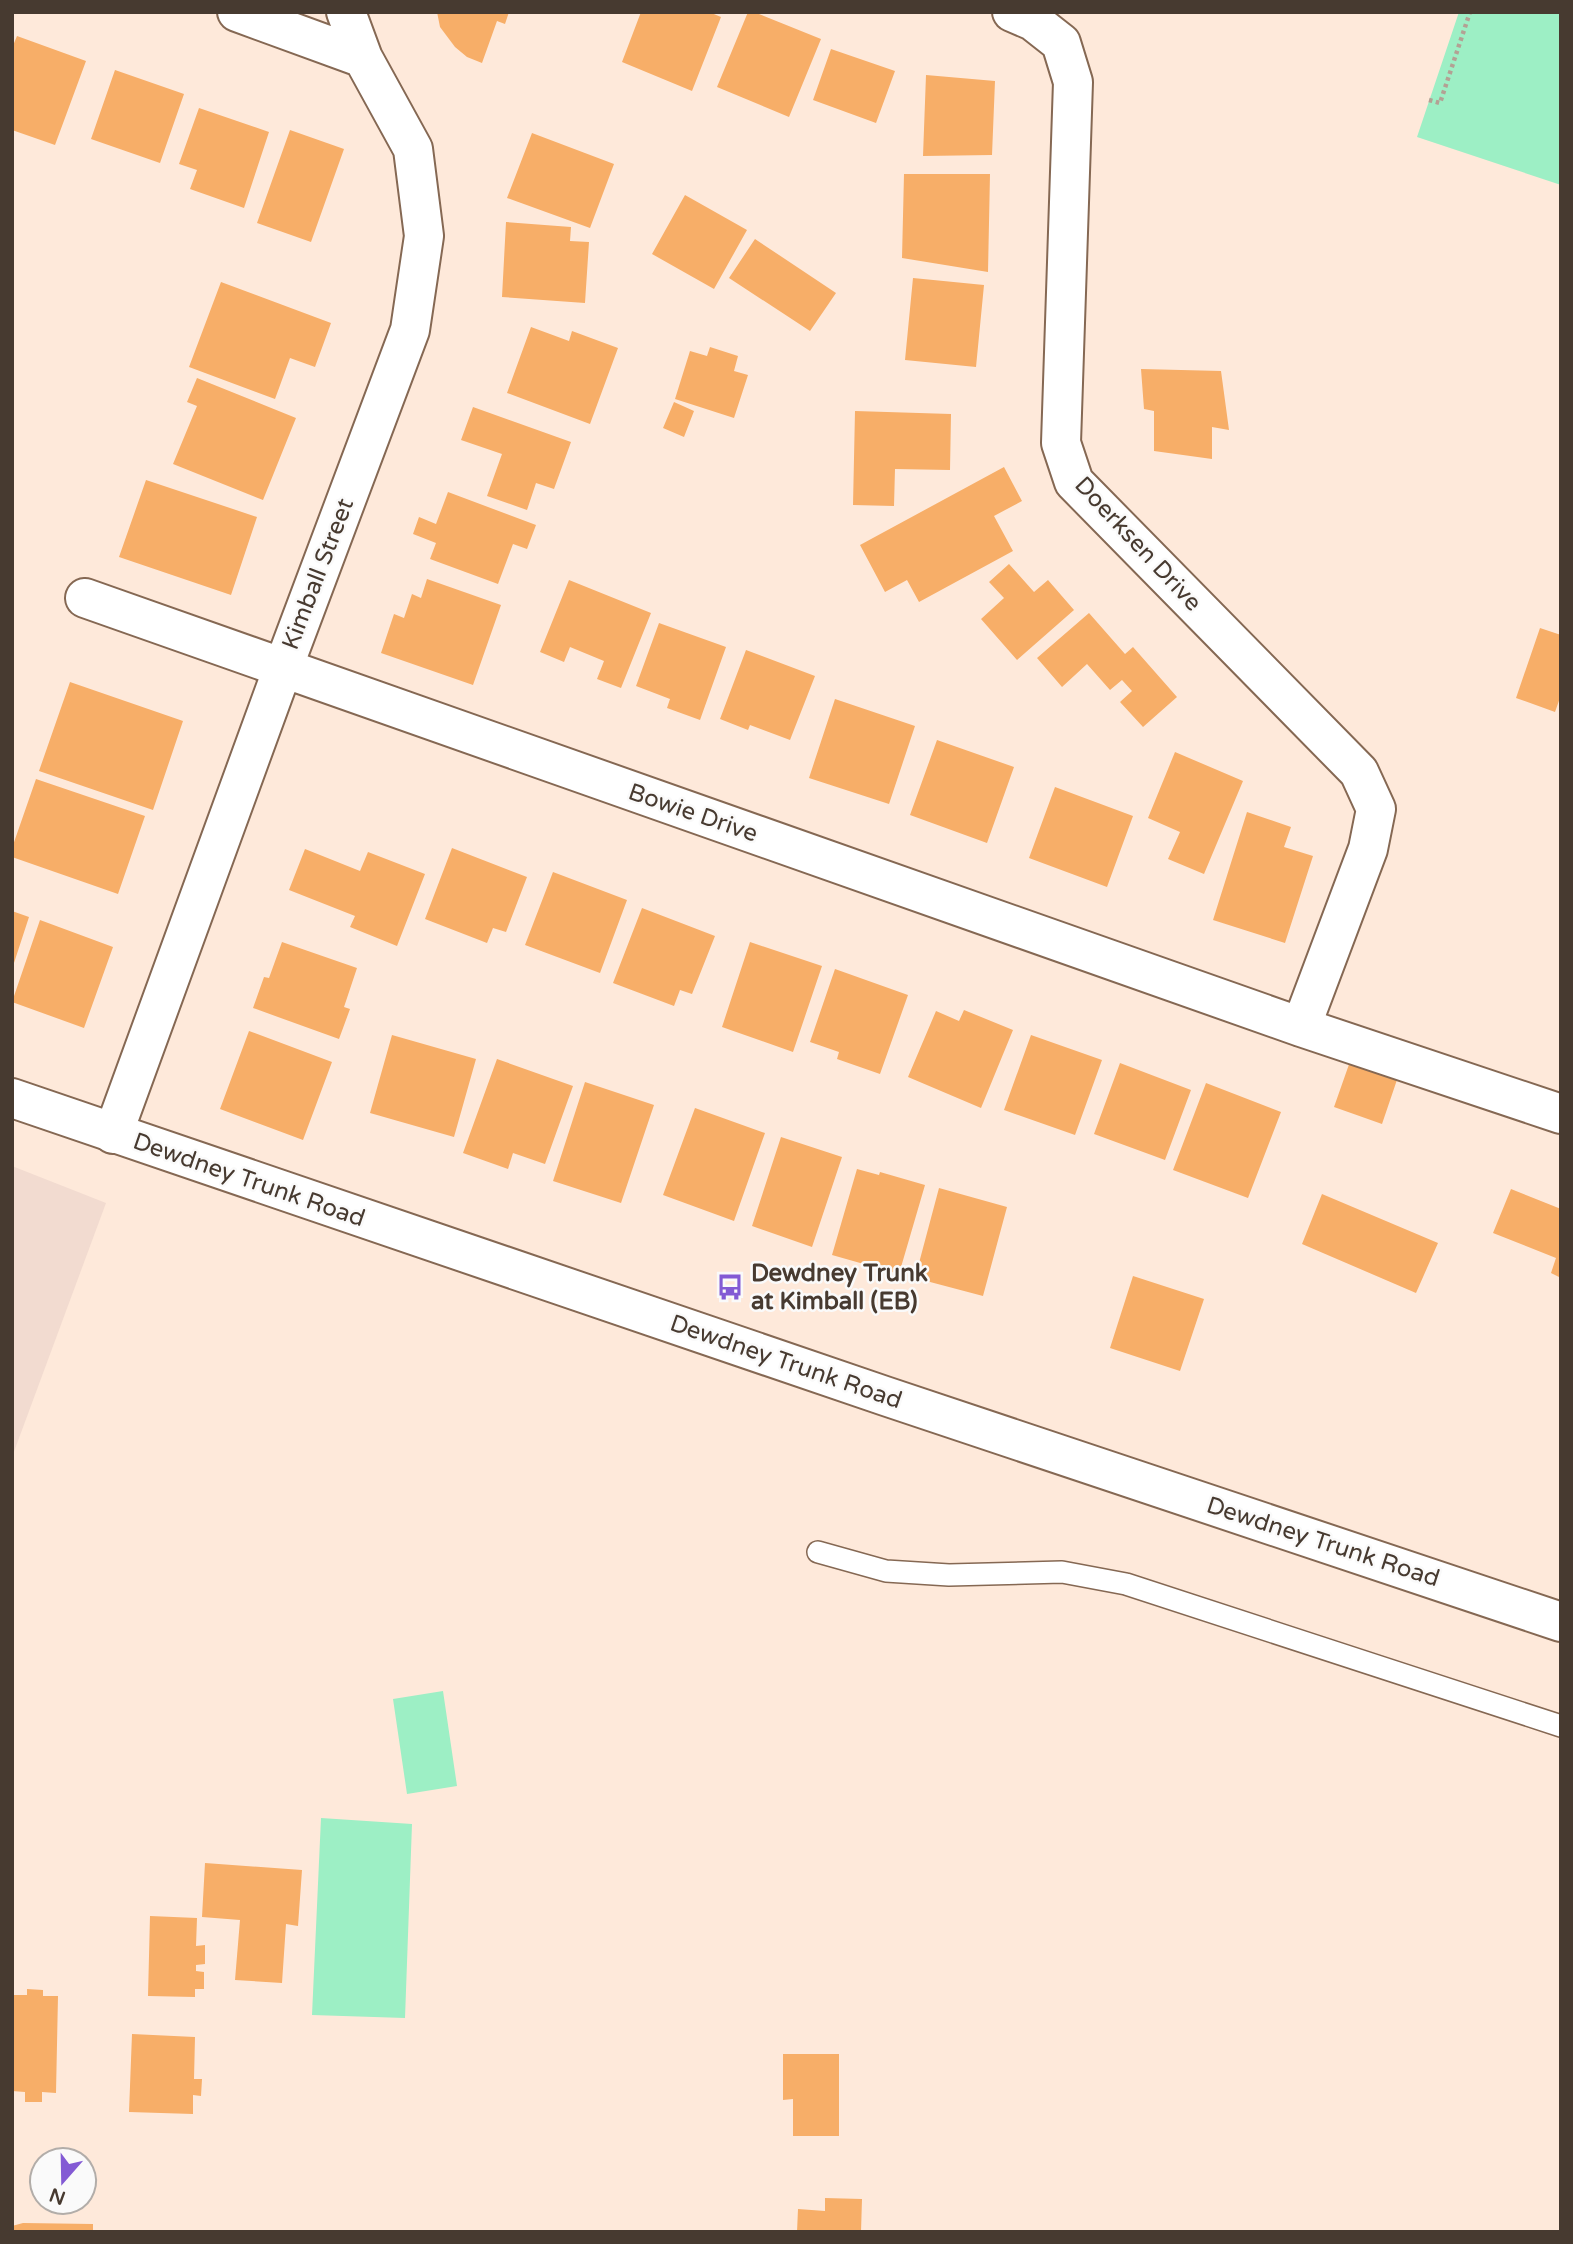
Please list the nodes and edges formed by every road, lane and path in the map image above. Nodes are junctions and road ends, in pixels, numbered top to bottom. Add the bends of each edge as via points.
1 (237, 12) edge
2 (346, 12) edge
3 (1012, 12) edge
4 (1471, 12) edge
5 (363, 58) junction
6 (1429, 100) dead end
7 (85, 598) dead end
8 (283, 668) junction
9 (1301, 1027) junction
10 (12, 1098) edge
11 (1561, 1114) edge
12 (113, 1134) junction
13 (818, 1552) dead end
14 (1561, 1622) edge
15 (1561, 1726) edge

1 - 5 street
2 - 5 street, Kimball Street
3 - 9 street, Doerksen Drive via 1033,21 1061,43 1073,82 1061,443 1074,482 1359,772 1376,809 1368,849
4 - 6 path via 1440,103
5 - 8 street, Kimball Street via 413,149 424,236 410,330
7 - 8 street, Bowie Drive
8 - 9 street, Bowie Drive
8 - 12 street, Kimball Street
9 - 11 street, Bowie Drive
10 - 12 street, Dewdney Trunk Road
12 - 14 street, Dewdney Trunk Road
13 - 15 lane via 886,1571 949,1575 1062,1572 1126,1584

